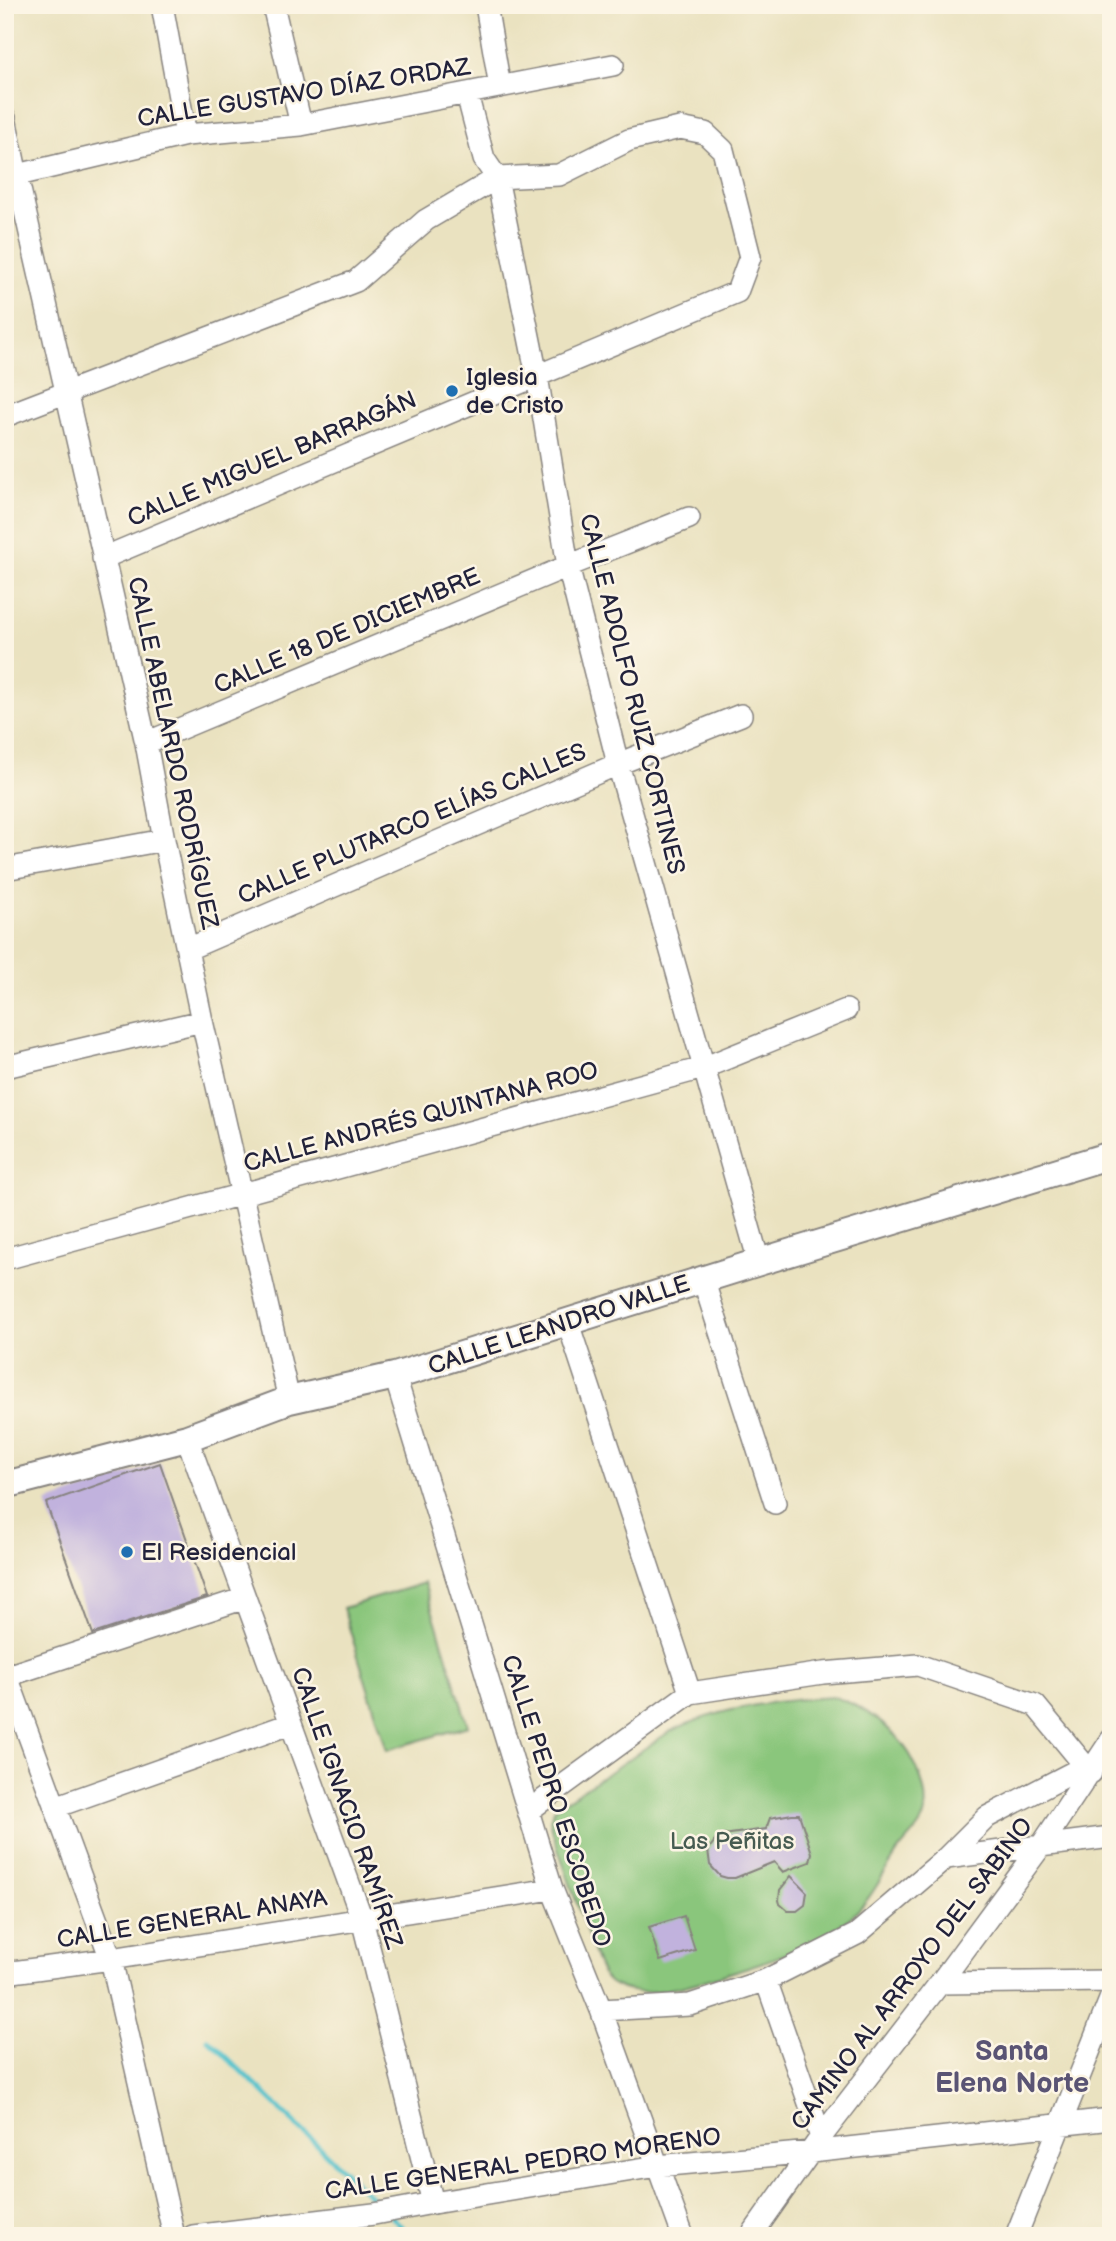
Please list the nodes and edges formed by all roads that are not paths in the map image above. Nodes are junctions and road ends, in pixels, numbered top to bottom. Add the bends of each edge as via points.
1 (162, 5) edge
2 (273, 5) edge
3 (486, 5) edge
4 (613, 65) dead end
5 (499, 87) junction
6 (467, 94) junction
7 (5, 118) edge
8 (301, 125) junction
9 (186, 135) junction
10 (11, 177) edge
11 (497, 178) junction
12 (537, 376) junction
13 (66, 392) junction
14 (5, 416) edge
15 (689, 518) dead end
16 (103, 558) junction
17 (568, 566) junction
18 (741, 715) dead end
19 (146, 743) junction
20 (618, 764) junction
21 (164, 840) junction
22 (5, 869) edge
23 (188, 949) junction
24 (846, 1010) dead end
25 (202, 1021) junction
26 (5, 1067) edge
27 (703, 1068) junction
28 (1111, 1155) edge
29 (242, 1193) junction
30 (5, 1259) edge
31 (759, 1262) junction
32 (704, 1279) junction
33 (568, 1323) junction
34 (395, 1376) junction
35 (289, 1399) junction
36 (187, 1438) junction
37 (5, 1485) edge
38 (775, 1503) dead end
39 (245, 1598) junction
40 (6, 1674) edge
41 (690, 1693) junction
42 (290, 1724) junction
43 (1111, 1740) edge
44 (1088, 1769) junction
45 (55, 1807) junction
46 (528, 1811) junction
47 (1111, 1837) edge
48 (1041, 1846) junction
49 (946, 1858) junction
50 (552, 1889) junction
51 (362, 1919) junction
52 (111, 1959) junction
53 (5, 1973) edge
54 (766, 1980) junction
55 (1111, 1981) edge
56 (940, 1983) junction
57 (1111, 1997) edge
58 (601, 2010) junction
59 (1111, 2119) edge
60 (1062, 2125) junction
61 (816, 2144) junction
62 (657, 2166) junction
63 (433, 2203) junction
64 (174, 2236) edge
65 (193, 2236) edge
66 (683, 2236) edge
67 (751, 2236) edge
68 (1016, 2236) edge

1 - 9 street
2 - 8 street
3 - 5 street
4 - 5 street, CALLE GUSTAVO DÍAZ ORDAZ
5 - 6 street, CALLE GUSTAVO DÍAZ ORDAZ
6 - 8 street, CALLE GUSTAVO DÍAZ ORDAZ
6 - 11 street, CALLE ADOLFO RUIZ CORTINES via 484,159
7 - 10 street, CALLE ABELARDO RODRÍGUEZ
8 - 9 street, CALLE GUSTAVO DÍAZ ORDAZ
9 - 10 street, CALLE GUSTAVO DÍAZ ORDAZ
10 - 13 street, CALLE ABELARDO RODRÍGUEZ
11 - 12 street, CALLE ADOLFO RUIZ CORTINES
11 - 12 street, CALLE MIGUEL BARRAGÁN via 559,175 629,139 680,128 705,133 723,150 750,257 737,292
11 - 13 street via 426,220 356,281
12 - 16 street, CALLE MIGUEL BARRAGÁN
12 - 17 street, CALLE ADOLFO RUIZ CORTINES
13 - 14 street
13 - 16 street, CALLE ABELARDO RODRÍGUEZ
15 - 17 street, CALLE 18 DE DICIEMBRE
16 - 19 street, CALLE ABELARDO RODRÍGUEZ
17 - 19 street, CALLE 18 DE DICIEMBRE
17 - 20 street, CALLE ADOLFO RUIZ CORTINES
18 - 20 street, CALLE PLUTARCO ELÍAS CALLES
19 - 21 street, CALLE ABELARDO RODRÍGUEZ
20 - 23 street, CALLE PLUTARCO ELÍAS CALLES
20 - 27 street, CALLE ADOLFO RUIZ CORTINES
21 - 22 street
21 - 23 street, CALLE ABELARDO RODRÍGUEZ
23 - 25 street, CALLE ABELARDO RODRÍGUEZ
24 - 27 street, CALLE ANDRÉS QUINTANA ROO
25 - 26 street
25 - 29 street, CALLE ABELARDO RODRÍGUEZ
27 - 29 street, CALLE ANDRÉS QUINTANA ROO
27 - 31 street, CALLE ADOLFO RUIZ CORTINES
28 - 31 street, CALLE LEANDRO VALLE
29 - 30 street, CALLE ANDRÉS QUINTANA ROO
29 - 35 street, CALLE ABELARDO RODRÍGUEZ
31 - 32 street, CALLE LEANDRO VALLE
32 - 33 street, CALLE LEANDRO VALLE
32 - 38 street
33 - 34 street, CALLE LEANDRO VALLE
33 - 41 street
34 - 35 street, CALLE LEANDRO VALLE
34 - 46 street, CALLE PEDRO ESCOBEDO
35 - 36 street, CALLE LEANDRO VALLE
36 - 37 street, CALLE LEANDRO VALLE
36 - 39 street, CALLE IGNACIO RAMÍREZ
39 - 40 street
39 - 42 street, CALLE IGNACIO RAMÍREZ
40 - 45 street
41 - 44 street via 823,1673 918,1665 1035,1704
41 - 46 street
42 - 45 street
42 - 51 street, CALLE IGNACIO RAMÍREZ
43 - 44 street, CAMINO AL ARROYO DEL SABINO
44 - 48 street, CAMINO AL ARROYO DEL SABINO
44 - 49 street via 987,1817
45 - 52 street
46 - 50 street, CALLE PEDRO ESCOBEDO
47 - 48 street
48 - 49 street
48 - 56 street, CAMINO AL ARROYO DEL SABINO
49 - 54 street via 857,1934
50 - 51 street, CALLE GENERAL ANAYA
50 - 58 street, CALLE PEDRO ESCOBEDO
51 - 52 street, CALLE GENERAL ANAYA
51 - 63 street, CALLE IGNACIO RAMÍREZ
52 - 53 street, CALLE GENERAL ANAYA
52 - 64 street
54 - 58 street via 690,2005
54 - 61 street
55 - 56 street
56 - 61 street, CAMINO AL ARROYO DEL SABINO
57 - 60 street
58 - 62 street, CALLE PEDRO ESCOBEDO
59 - 60 street, CALLE GENERAL PEDRO MORENO
60 - 61 street, CALLE GENERAL PEDRO MORENO
60 - 68 street
61 - 62 street, CALLE GENERAL PEDRO MORENO
61 - 67 street, CAMINO AL ARROYO DEL SABINO
62 - 63 street, CALLE GENERAL PEDRO MORENO
62 - 66 street, CALLE PEDRO ESCOBEDO
63 - 65 street, CALLE GENERAL PEDRO MORENO

